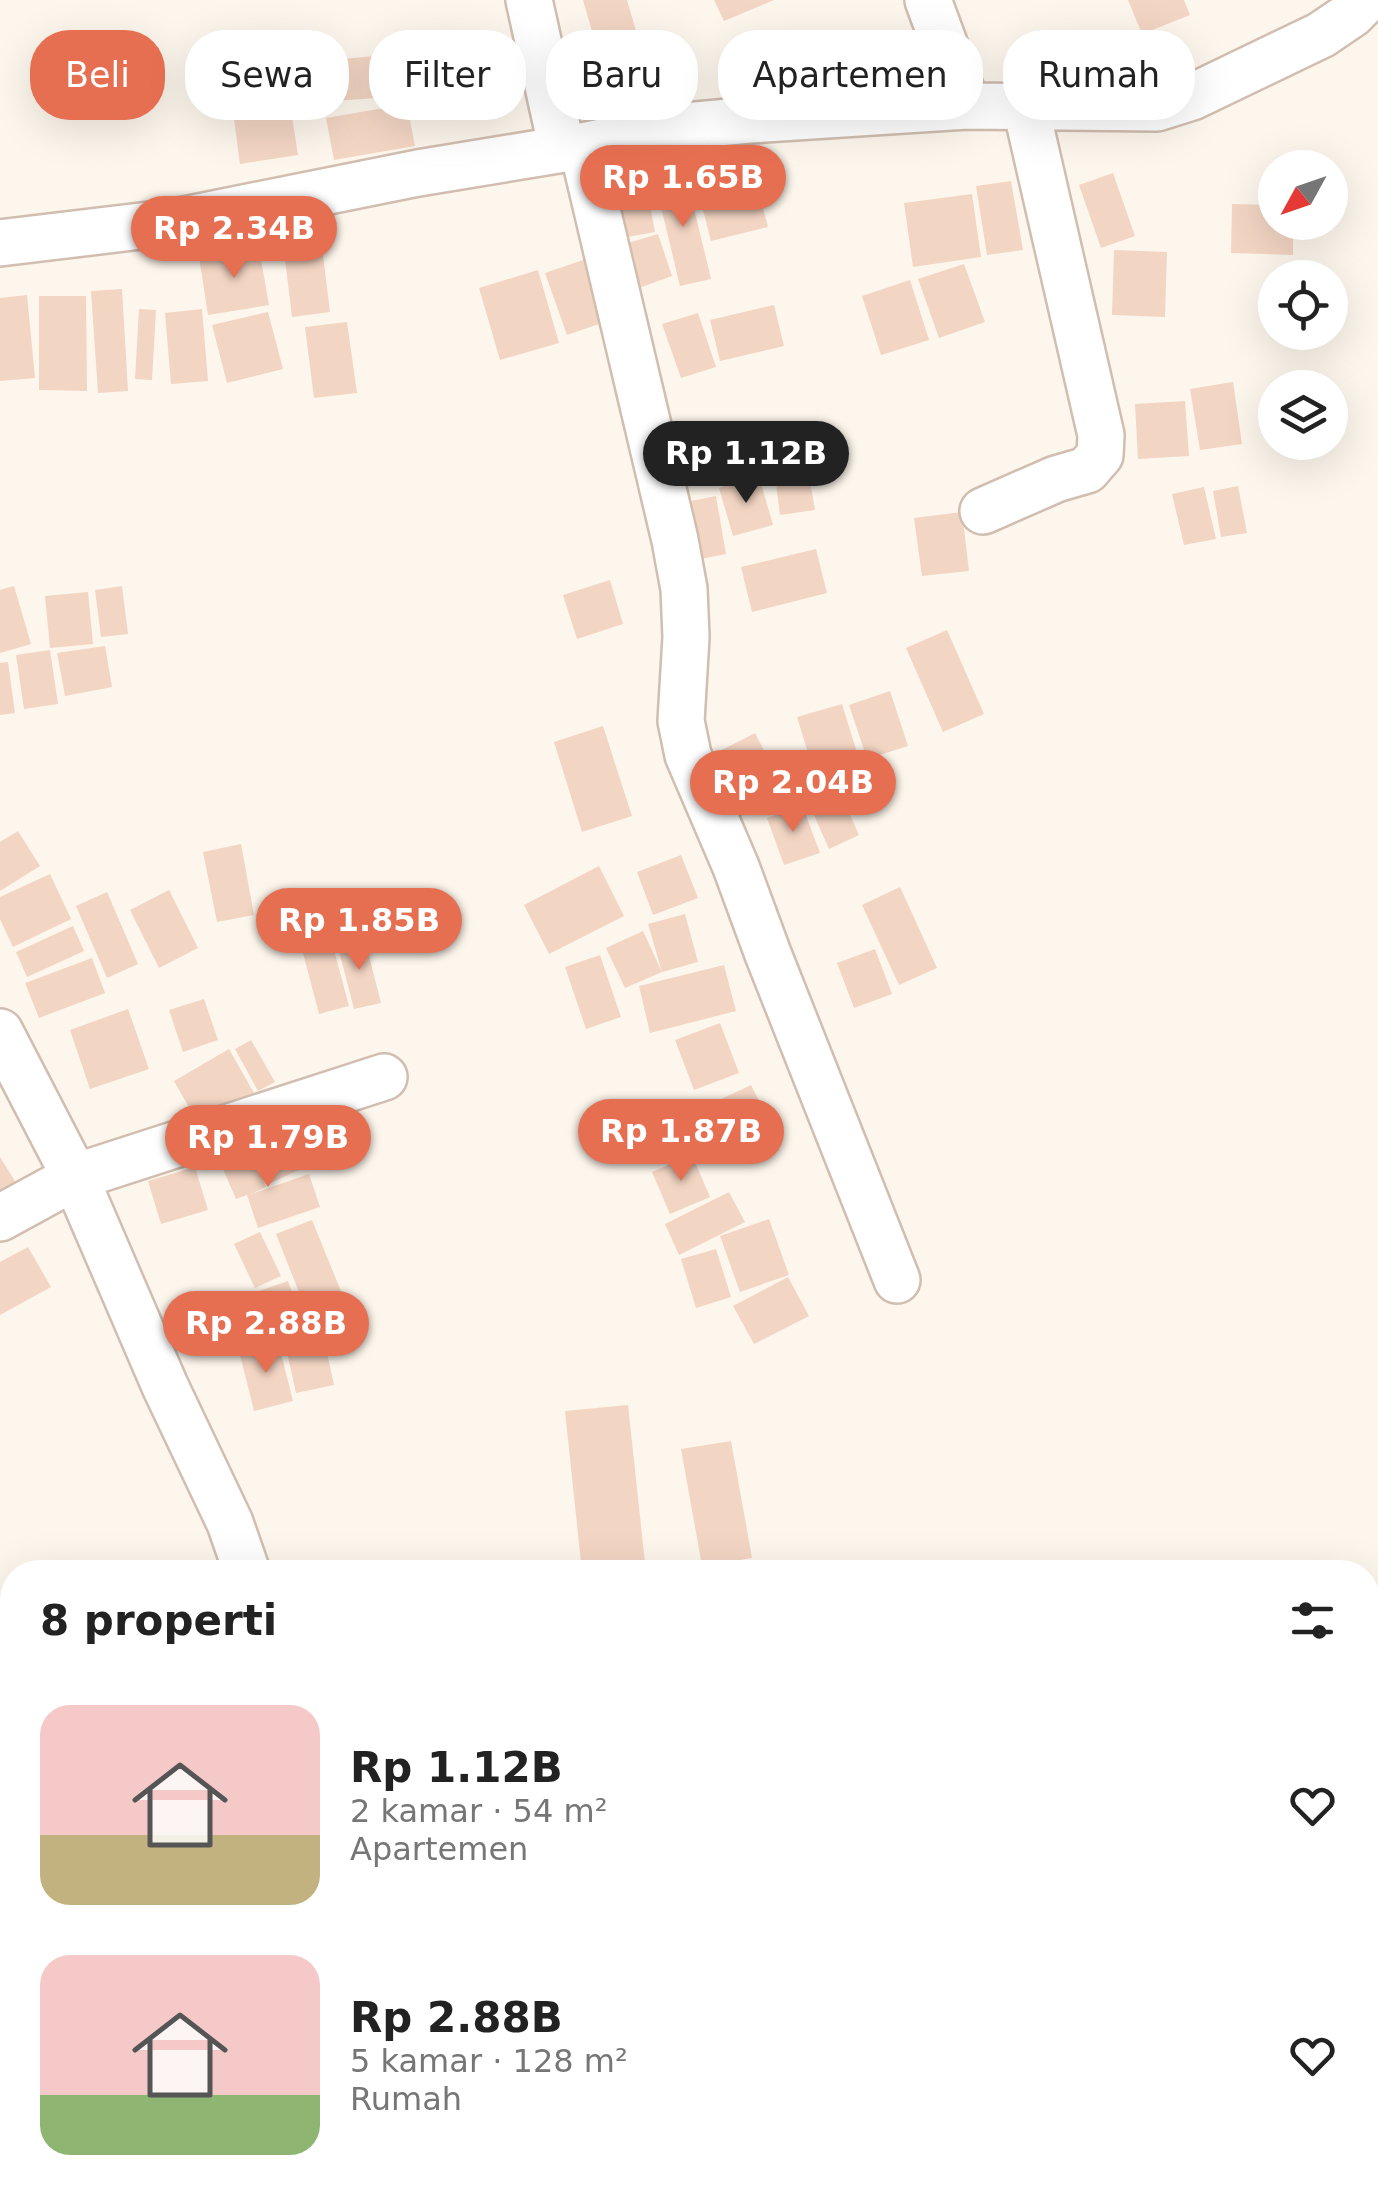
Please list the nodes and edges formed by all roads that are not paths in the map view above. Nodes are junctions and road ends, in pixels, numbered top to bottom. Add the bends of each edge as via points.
1 (529, 0) edge
2 (928, 0) edge
3 (1366, 0) edge
4 (939, 30) edge
5 (1195, 97) edge
6 (768, 120) edge
7 (1029, 120) edge
8 (572, 147) junction
9 (0, 243) edge
10 (983, 510) dead end
11 (0, 1032) edge
12 (384, 1077) dead end
13 (75, 1177) junction
14 (0, 1218) edge
15 (897, 1280) dead end
16 (244, 1560) edge

1 - 8 street
2 - 4 street
3 - 5 street via 1321,36
6 - 8 street
7 - 10 street via 1100,456 1087,470
8 - 9 street via 174,222
8 - 15 street via 676,540 684,589 681,721 688,755
11 - 13 street
12 - 13 street
13 - 14 street
13 - 16 street

